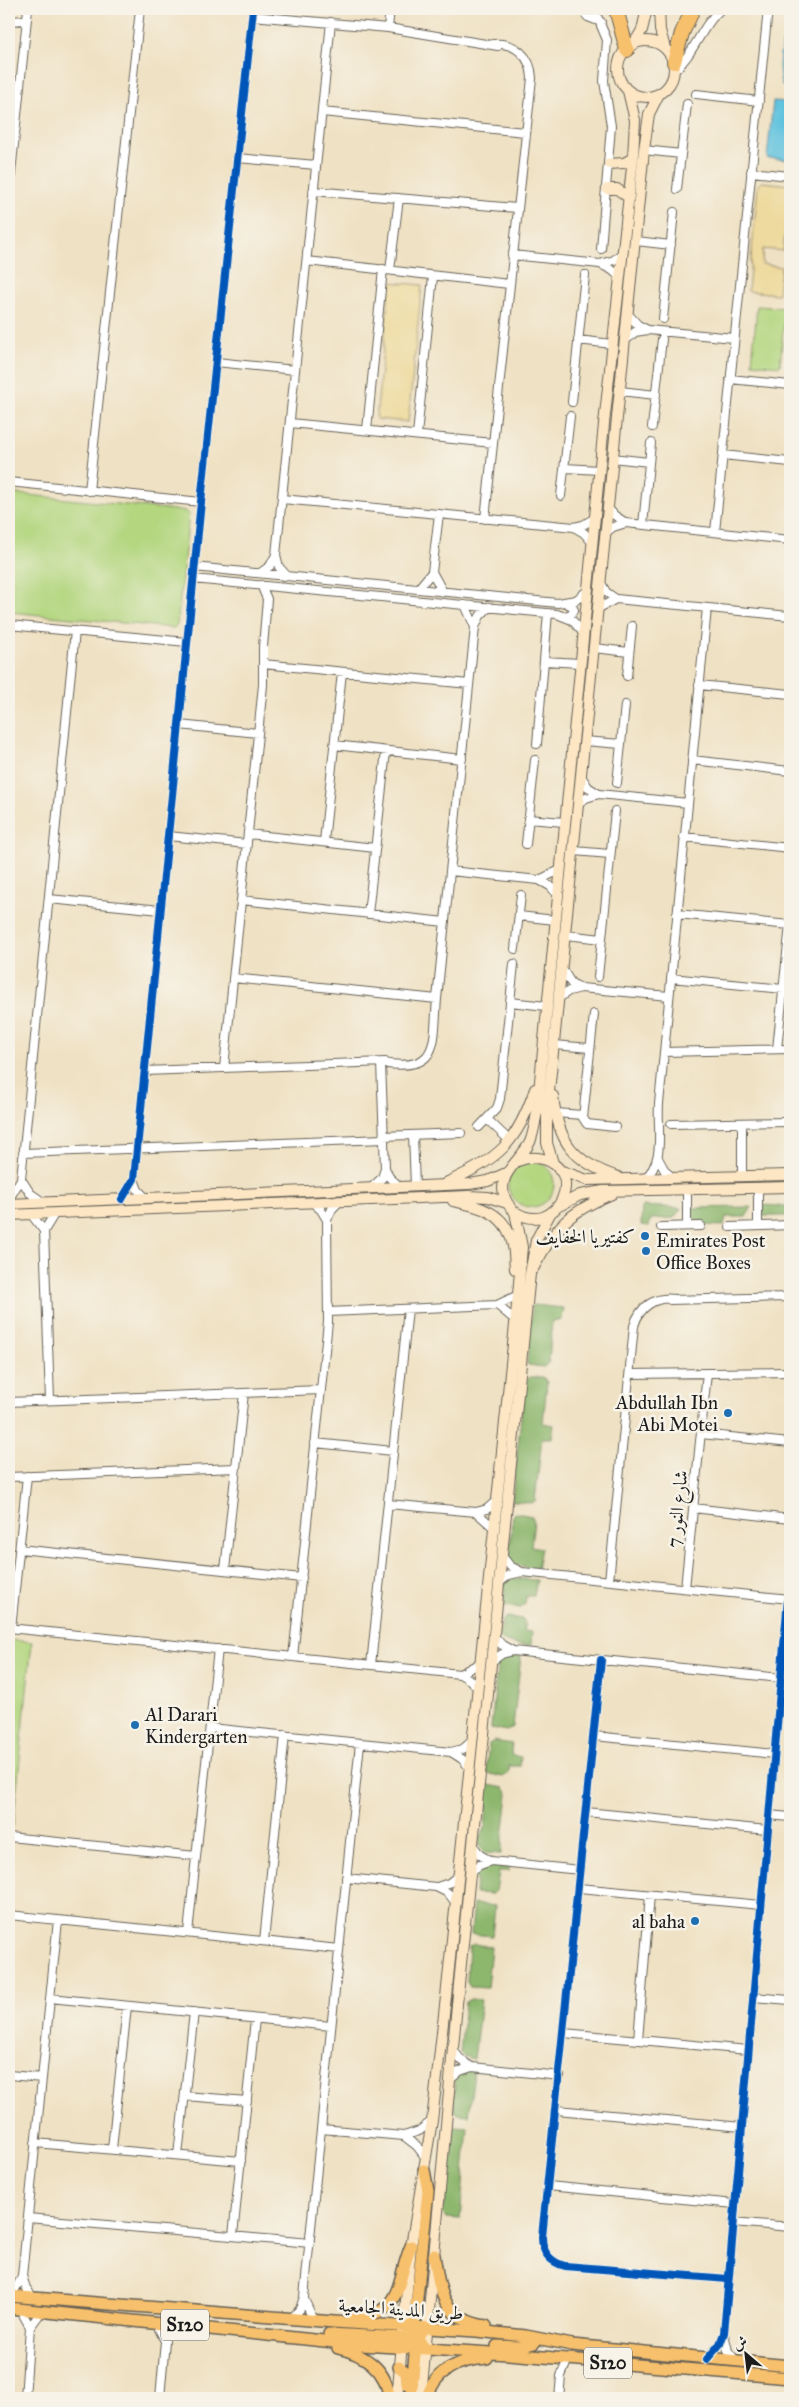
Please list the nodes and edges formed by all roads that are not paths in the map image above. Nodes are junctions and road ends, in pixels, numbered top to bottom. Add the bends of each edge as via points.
1 (28, 9) edge
2 (140, 9) edge
3 (390, 9) edge
4 (581, 9) edge
5 (594, 9) edge
6 (616, 9) edge
7 (647, 9) edge
8 (659, 9) edge
9 (693, 9) edge
10 (721, 9) edge
11 (768, 9) edge
12 (252, 12) edge
13 (26, 20) junction
14 (9, 21) edge
15 (331, 22) junction
16 (601, 22) junction
17 (388, 28) junction
18 (630, 47) junction
19 (665, 48) junction
20 (674, 66) junction
21 (628, 91) junction
22 (658, 94) junction
23 (696, 94) dead end
24 (758, 101) junction
25 (687, 104) dead end
26 (322, 112) junction
27 (12, 117) edge
28 (525, 132) junction
29 (644, 150) junction
30 (681, 154) junction
31 (238, 158) junction
32 (632, 158) junction
33 (609, 164) junction
34 (316, 165) junction
35 (751, 172) junction
36 (790, 176) edge
37 (607, 189) junction
38 (677, 189) dead end
39 (313, 191) junction
40 (9, 192) edge
41 (628, 197) junction
42 (399, 198) junction
43 (517, 208) junction
44 (674, 212) dead end
45 (636, 241) junction
46 (671, 245) junction
47 (601, 249) dead end
48 (622, 253) junction
49 (512, 255) junction
50 (307, 261) junction
51 (600, 264) junction
52 (387, 270) junction
53 (585, 275) dead end
54 (433, 276) junction
55 (620, 277) junction
56 (510, 284) junction
57 (628, 314) junction
58 (664, 319) dead end
59 (648, 330) junction
60 (734, 338) junction
61 (662, 339) dead end
62 (578, 340) junction
63 (626, 340) junction
64 (612, 344) junction
65 (216, 362) junction
66 (295, 370) junction
67 (730, 379) junction
68 (790, 385) edge
69 (620, 391) junction
70 (656, 394) junction
71 (572, 402) dead end
72 (570, 416) dead end
73 (290, 423) junction
74 (604, 424) junction
75 (652, 427) dead end
76 (367, 430) junction
77 (417, 435) junction
78 (493, 443) junction
79 (652, 443) dead end
80 (722, 455) junction
81 (612, 458) junction
82 (649, 462) junction
83 (790, 462) edge
84 (565, 468) junction
85 (599, 470) junction
86 (9, 482) edge
87 (90, 491) junction
88 (562, 496) dead end
89 (282, 499) junction
90 (201, 502) junction
91 (608, 508) junction
92 (439, 514) junction
93 (595, 518) junction
94 (485, 519) junction
95 (626, 523) junction
96 (642, 525) junction
97 (574, 527) junction
98 (715, 532) junction
99 (605, 533) junction
100 (790, 540) edge
101 (592, 542) junction
102 (276, 554) junction
103 (194, 567) junction
104 (432, 572) junction
105 (260, 574) junction
106 (287, 576) junction
107 (193, 579) junction
108 (600, 581) junction
109 (261, 585) junction
110 (277, 586) junction
111 (418, 589) junction
112 (588, 590) junction
113 (443, 592) junction
114 (267, 599) junction
115 (616, 599) junction
116 (566, 604) junction
117 (465, 605) junction
118 (489, 607) junction
119 (707, 608) junction
120 (597, 609) junction
121 (548, 613) junction
122 (565, 616) junction
123 (790, 616) edge
124 (9, 624) edge
125 (632, 626) dead end
126 (475, 627) junction
127 (75, 631) junction
128 (584, 634) junction
129 (187, 642) junction
130 (594, 648) junction
131 (630, 652) junction
132 (544, 661) junction
133 (580, 663) junction
134 (263, 664) junction
135 (342, 672) junction
136 (628, 676) dead end
137 (469, 684) junction
138 (699, 684) junction
139 (790, 694) edge
140 (589, 697) junction
141 (625, 704) dead end
142 (179, 725) junction
143 (258, 732) junction
144 (584, 741) junction
145 (537, 744) dead end
146 (621, 744) junction
147 (334, 745) junction
148 (386, 751) junction
149 (462, 759) junction
150 (535, 760) dead end
151 (692, 760) junction
152 (790, 771) edge
153 (581, 776) junction
154 (617, 783) dead end
155 (599, 794) junction
156 (688, 802) junction
157 (578, 803) junction
158 (614, 811) dead end
159 (528, 819) junction
160 (564, 822) junction
161 (248, 834) junction
162 (168, 836) junction
163 (684, 837) junction
164 (324, 842) junction
165 (247, 844) junction
166 (526, 844) dead end
167 (375, 848) junction
168 (790, 848) edge
169 (574, 851) junction
170 (610, 854) junction
171 (560, 870) junction
172 (450, 871) junction
173 (539, 880) junction
174 (521, 895) dead end
175 (558, 895) junction
176 (49, 899) junction
177 (241, 900) junction
178 (161, 910) junction
179 (368, 914) junction
180 (677, 914) junction
181 (519, 916) junction
182 (555, 920) junction
183 (445, 922) junction
184 (790, 925) edge
185 (566, 935) junction
186 (602, 939) junction
187 (515, 949) dead end
188 (514, 964) dead end
189 (562, 969) junction
190 (598, 977) dead end
191 (233, 978) junction
192 (671, 978) junction
193 (581, 988) junction
194 (783, 989) junction
195 (669, 996) junction
196 (559, 998) junction
197 (437, 1000) junction
198 (510, 1002) junction
199 (546, 1006) junction
200 (594, 1014) dead end
201 (554, 1045) junction
202 (590, 1048) junction
203 (777, 1049) junction
204 (790, 1049) edge
205 (664, 1052) junction
206 (381, 1063) junction
207 (224, 1068) junction
208 (145, 1071) junction
209 (539, 1076) junction
210 (552, 1077) junction
211 (555, 1113) junction
212 (583, 1115) junction
213 (487, 1119) junction
214 (790, 1122) edge
215 (742, 1123) junction
216 (670, 1124) dead end
217 (479, 1127) dead end
218 (615, 1127) dead end
219 (461, 1133) dead end
220 (413, 1135) junction
221 (384, 1138) junction
222 (510, 1141) junction
223 (137, 1149) junction
224 (23, 1153) junction
225 (658, 1157) junction
226 (518, 1161) junction
227 (556, 1167) junction
228 (385, 1168) junction
229 (506, 1173) junction
230 (790, 1176) edge
231 (742, 1177) junction
232 (673, 1178) junction
233 (21, 1179) junction
234 (134, 1179) junction
235 (626, 1179) junction
236 (644, 1179) junction
237 (788, 1185) edge
238 (415, 1186) junction
239 (442, 1186) junction
240 (400, 1187) junction
241 (369, 1188) junction
242 (758, 1188) junction
243 (687, 1189) junction
244 (619, 1191) junction
245 (196, 1196) junction
246 (437, 1197) junction
247 (146, 1198) junction
248 (9, 1199) edge
249 (122, 1199) junction
250 (340, 1201) junction
251 (44, 1202) junction
252 (312, 1202) junction
253 (507, 1203) junction
254 (9, 1204) edge
255 (168, 1208) junction
256 (554, 1210) junction
257 (515, 1212) junction
258 (55, 1213) junction
259 (31, 1214) junction
260 (9, 1215) edge
261 (327, 1220) junction
262 (790, 1225) edge
263 (687, 1226) junction
264 (701, 1226) dead end
265 (758, 1226) junction
266 (661, 1227) dead end
267 (730, 1227) dead end
268 (44, 1231) junction
269 (530, 1274) junction
270 (519, 1280) junction
271 (518, 1295) junction
272 (790, 1297) edge
273 (497, 1305) junction
274 (408, 1309) junction
275 (328, 1312) junction
276 (515, 1320) junction
277 (790, 1372) edge
278 (707, 1373) junction
279 (630, 1374) junction
280 (321, 1390) junction
281 (244, 1393) junction
282 (50, 1400) junction
283 (9, 1402) edge
284 (700, 1434) junction
285 (315, 1443) junction
286 (790, 1444) edge
287 (393, 1451) junction
288 (236, 1468) junction
289 (498, 1472) junction
290 (26, 1476) junction
291 (9, 1477) edge
292 (496, 1502) junction
293 (388, 1504) junction
294 (507, 1505) junction
295 (693, 1508) junction
296 (476, 1512) junction
297 (790, 1518) edge
298 (493, 1527) junction
299 (19, 1549) junction
300 (502, 1556) junction
301 (225, 1570) junction
302 (522, 1572) junction
303 (302, 1578) junction
304 (609, 1581) junction
305 (499, 1583) junction
306 (685, 1588) junction
307 (789, 1599) edge
308 (10, 1628) edge
309 (494, 1636) junction
310 (218, 1649) junction
311 (514, 1651) junction
312 (293, 1657) junction
313 (601, 1660) junction
314 (492, 1661) junction
315 (480, 1663) junction
316 (371, 1665) junction
317 (460, 1674) junction
318 (781, 1678) junction
319 (478, 1688) junction
320 (210, 1728) junction
321 (285, 1736) junction
322 (594, 1736) junction
323 (472, 1741) junction
324 (360, 1743) junction
325 (451, 1752) junction
326 (774, 1754) junction
327 (470, 1768) junction
328 (586, 1812) junction
329 (769, 1815) junction
330 (790, 1817) edge
331 (767, 1830) junction
332 (9, 1837) edge
333 (473, 1845) junction
334 (196, 1856) junction
335 (491, 1861) junction
336 (580, 1870) junction
337 (470, 1872) junction
338 (459, 1875) junction
339 (346, 1878) junction
340 (436, 1887) junction
341 (578, 1888) junction
342 (650, 1894) junction
343 (760, 1905) junction
344 (456, 1907) junction
345 (9, 1915) edge
346 (58, 1920) junction
347 (188, 1933) junction
348 (264, 1941) junction
349 (339, 1949) junction
350 (462, 1957) junction
351 (753, 1996) junction
352 (50, 1998) junction
353 (790, 2000) edge
354 (127, 2006) junction
355 (194, 2012) junction
356 (255, 2019) junction
357 (331, 2026) junction
358 (564, 2033) junction
359 (638, 2040) junction
360 (453, 2050) junction
361 (748, 2050) junction
362 (472, 2067) junction
363 (9, 2075) edge
364 (560, 2076) junction
365 (42, 2078) junction
366 (451, 2079) junction
367 (185, 2096) junction
368 (247, 2101) junction
369 (557, 2110) junction
370 (432, 2121) junction
371 (742, 2127) junction
372 (321, 2129) junction
373 (404, 2136) junction
374 (35, 2143) junction
375 (112, 2150) junction
376 (178, 2155) junction
377 (426, 2158) junction
378 (241, 2161) junction
379 (424, 2170) junction
380 (548, 2186) junction
381 (735, 2204) junction
382 (28, 2218) junction
383 (733, 2222) junction
384 (790, 2227) edge
385 (233, 2236) junction
386 (310, 2242) junction
387 (411, 2246) junction
388 (434, 2255) junction
389 (22, 2276) junction
390 (728, 2279) junction
391 (9, 2296) edge
392 (304, 2297) junction
393 (33, 2298) junction
394 (14, 2308) edge
395 (42, 2311) junction
396 (291, 2319) junction
397 (314, 2321) junction
398 (156, 2322) junction
399 (334, 2322) junction
400 (30, 2328) junction
401 (724, 2333) junction
402 (290, 2336) junction
403 (414, 2336) junction
404 (530, 2340) junction
405 (449, 2350) junction
406 (508, 2354) junction
407 (554, 2358) junction
408 (568, 2359) junction
409 (707, 2359) junction
410 (736, 2362) junction
411 (789, 2365) edge
412 (399, 2368) junction
413 (561, 2376) junction
414 (790, 2378) edge
415 (26, 2398) edge
416 (160, 2398) edge
417 (389, 2398) edge
418 (397, 2398) edge
419 (406, 2398) edge
420 (411, 2398) edge
421 (421, 2398) edge
422 (427, 2398) edge
423 (559, 2398) edge

1 - 13 street
2 - 87 street
3 - 17 street
4 - 16 street
5 - 16 street
6 - 18 highway
7 - 18 main road via 642,30
8 - 19 main road
9 - 20 highway via 682,32
10 - 20 street via 710,20 691,53
11 - 24 street
12 - 15 street
12 - 31 street
13 - 14 street
13 - 27 street
15 - 17 street
15 - 26 street
16 - 33 street via 607,46 604,76 611,121
17 - 28 street via 509,45 523,54 530,67 531,86
18 - 19 main road via 650,42
18 - 21 main road via 619,66 619,76
19 - 20 main road
20 - 22 main road via 670,85
21 - 22 main road via 643,97
21 - 32 main road via 635,120
22 - 29 main road via 649,114
23 - 24 street
24 - 35 street
25 - 30 street
26 - 28 street
26 - 34 street
27 - 40 street
28 - 43 street
29 - 30 street
29 - 45 main road
30 - 38 street
31 - 34 street
31 - 65 street
32 - 33 main road via 624,163
32 - 41 main road
33 - 37 street
34 - 39 street
35 - 36 street
35 - 60 street
37 - 41 main road via 617,189
37 - 47 street
39 - 42 street
39 - 50 street
41 - 48 main road
42 - 43 street
42 - 52 street
43 - 49 street
44 - 46 street
45 - 46 street
45 - 57 main road
46 - 58 street
48 - 51 street via 614,260
48 - 55 main road
49 - 51 street
49 - 56 street
50 - 52 street
50 - 66 street
51 - 55 street
52 - 54 street
52 - 76 street
53 - 62 street
54 - 56 street
54 - 77 street
55 - 64 main road
56 - 78 street
57 - 59 street
57 - 63 main road
59 - 60 street
59 - 63 street via 635,332
60 - 67 street
61 - 70 street
62 - 64 street
62 - 71 street
63 - 69 main road
64 - 74 main road
65 - 66 street
65 - 90 street
66 - 73 street
67 - 68 street
67 - 80 street
69 - 70 street
69 - 81 main road
70 - 75 street
72 - 84 street
73 - 76 street
73 - 89 street
74 - 81 main road via 611,426
74 - 85 main road
76 - 77 street
77 - 78 street
78 - 94 street
79 - 82 street
80 - 83 street
80 - 98 street
81 - 82 street
81 - 91 main road
82 - 96 street
84 - 85 street
84 - 88 street
85 - 93 main road
86 - 87 street
87 - 90 street
89 - 92 street
89 - 102 street
90 - 103 street
91 - 95 street
91 - 99 main road
92 - 94 street
92 - 104 street
93 - 97 street
93 - 101 main road
94 - 97 street
95 - 96 street
95 - 99 street
96 - 98 street
97 - 101 street
98 - 100 street
99 - 108 main road
101 - 112 main road
102 - 105 street via 270,566
102 - 106 street via 279,567
103 - 105 street
103 - 107 street
104 - 111 street
104 - 113 street
105 - 106 street
106 - 111 street
107 - 109 street
107 - 129 street
108 - 115 street via 606,592
108 - 120 main road
109 - 110 street
109 - 114 street
110 - 114 street
110 - 117 street
111 - 113 street
112 - 116 street
112 - 128 main road
113 - 116 street
114 - 134 street
115 - 119 street
115 - 120 street
116 - 122 street via 574,610
117 - 118 street
117 - 126 street
118 - 121 street
118 - 126 street
119 - 123 street
119 - 138 street
120 - 130 main road
121 - 122 street
121 - 132 street
122 - 128 street
124 - 127 street
125 - 131 street
126 - 137 street
127 - 129 street
127 - 176 street
128 - 133 main road
129 - 142 street
130 - 131 street
130 - 140 main road
131 - 136 street
132 - 133 street
132 - 145 street
133 - 140 main road via 584,675 583,697
133 - 160 main road
134 - 135 street
134 - 143 street
135 - 137 street
135 - 147 street
137 - 149 street
138 - 139 street
138 - 151 street
140 - 144 main road
141 - 146 street
142 - 143 street
142 - 162 street
143 - 161 street
144 - 146 street
144 - 153 main road
146 - 154 street
147 - 148 street
147 - 164 street
148 - 149 street
148 - 167 street
149 - 172 street
150 - 159 street
151 - 152 street
151 - 156 street
153 - 155 street via 588,787
153 - 157 main road
155 - 156 street
155 - 157 street
156 - 163 street
157 - 169 main road
158 - 170 street
159 - 160 street
159 - 166 street
160 - 171 main road
161 - 164 street
161 - 165 street
162 - 165 street
162 - 178 street
163 - 168 street
163 - 180 street
164 - 167 street
165 - 177 street
167 - 179 street
169 - 170 street
169 - 185 main road
170 - 186 street
171 - 173 street
171 - 175 main road
172 - 173 street
172 - 183 street
173 - 175 street
174 - 181 street
175 - 182 main road
176 - 178 street
176 - 224 street
177 - 179 street
177 - 191 street
178 - 208 street
179 - 183 street
180 - 184 street
180 - 192 street
181 - 182 street
181 - 187 street
182 - 199 main road
183 - 197 street
184 - 194 street
185 - 186 street
185 - 189 main road
186 - 190 street
188 - 198 street
189 - 193 street via 567,979
189 - 196 main road
191 - 197 street
191 - 207 street
192 - 194 street
192 - 195 street
193 - 195 street
193 - 196 street via 568,991
194 - 203 street
195 - 205 street
196 - 201 main road
197 - 206 street via 434,1045 424,1059 406,1064
198 - 199 street
198 - 213 street via 500,1099
199 - 209 main road
200 - 202 street
201 - 202 street
201 - 210 main road
202 - 212 street
203 - 204 street
203 - 205 street
205 - 225 street
206 - 207 street
206 - 221 street
207 - 208 street
208 - 223 street
209 - 222 main road via 523,1122
209 - 226 main road via 533,1133
210 - 211 main road
210 - 227 main road via 546,1133
211 - 212 street
211 - 235 main road via 561,1135 577,1156 596,1169
212 - 218 street via 587,1124
213 - 217 street
213 - 222 street
214 - 215 street
215 - 216 street
215 - 231 street
219 - 220 street
220 - 221 street
220 - 238 street
221 - 223 street
221 - 228 street
222 - 239 main road via 484,1164
223 - 224 street
223 - 234 street
224 - 233 street
225 - 232 street
225 - 236 street via 652,1172
226 - 227 main road via 536,1157
226 - 229 main road
227 - 235 main road via 587,1180
227 - 256 main road via 565,1185 562,1200
228 - 240 street
228 - 241 street via 382,1178
229 - 239 main road via 479,1183
229 - 253 main road via 503,1183
230 - 231 main road
231 - 232 main road
232 - 236 main road
233 - 248 street
233 - 251 street via 30,1193
234 - 247 street
234 - 249 street
235 - 236 main road
237 - 242 main road
238 - 239 main road
238 - 240 main road
240 - 241 main road
241 - 245 main road
242 - 243 main road
242 - 265 street
243 - 244 main road
243 - 263 street
244 - 256 main road via 591,1192
244 - 269 main road via 584,1207 562,1224
245 - 247 main road
245 - 255 main road via 194,1202
246 - 250 main road
246 - 253 main road via 478,1196
246 - 270 main road via 477,1205 500,1219 512,1242
247 - 249 main road
249 - 251 main road
250 - 252 main road
250 - 261 street
251 - 254 main road
252 - 255 main road
252 - 261 street
253 - 257 main road
255 - 258 main road
256 - 257 main road via 532,1218
256 - 269 main road via 536,1240
257 - 270 main road via 522,1247
258 - 259 main road
258 - 268 street
259 - 260 main road
259 - 268 street
261 - 275 street
262 - 265 street
263 - 264 street
263 - 266 street
265 - 267 street
268 - 282 street
269 - 294 main road
270 - 271 main road
271 - 273 street
271 - 276 main road
272 - 279 street via 660,1299 648,1304 636,1320
273 - 274 street
273 - 276 street
274 - 275 street
274 - 287 street
275 - 280 street
276 - 289 main road
277 - 278 street
278 - 279 street
278 - 284 street, شارع النور 7
279 - 304 street
280 - 281 street
280 - 285 street
281 - 282 street
281 - 288 street
282 - 283 street
284 - 286 street
284 - 295 street, شارع النور 7
285 - 287 street
285 - 303 street
287 - 293 street
288 - 290 street
288 - 301 street
289 - 292 main road
289 - 294 main road via 504,1473
290 - 291 street
290 - 299 street
292 - 296 street
292 - 298 main road
293 - 296 street
293 - 316 street
294 - 300 main road
295 - 297 street
295 - 306 street, شارع النور 7
296 - 298 street
298 - 315 main road
299 - 301 street
299 - 308 street
300 - 302 street via 510,1566
300 - 305 main road
301 - 303 street
302 - 304 street
302 - 305 street via 509,1575
303 - 312 street
304 - 306 street
305 - 309 main road
306 - 307 street
307 - 318 street
308 - 310 street
309 - 311 street
309 - 314 main road
310 - 312 street
310 - 320 street
311 - 313 street
311 - 314 street
312 - 316 street
313 - 318 street
313 - 322 street
314 - 333 main road
315 - 317 street
315 - 319 main road
316 - 317 street
317 - 319 street
318 - 326 street
319 - 323 main road
320 - 321 street
320 - 334 street
321 - 324 street
321 - 348 street
322 - 326 street
322 - 328 street
323 - 325 street via 463,1749
323 - 327 main road
324 - 325 street
324 - 339 street
325 - 327 street
326 - 329 street
327 - 338 main road
328 - 331 street
328 - 336 street
329 - 330 street
329 - 331 street
331 - 343 street
332 - 334 street
333 - 335 street via 480,1855
333 - 337 main road
334 - 347 street
335 - 336 street
335 - 337 street
336 - 341 street
337 - 350 main road
338 - 340 street via 449,1884
338 - 344 main road
339 - 340 street
339 - 349 street
340 - 344 street via 448,1893
341 - 342 street
341 - 358 street
342 - 343 street
342 - 359 street
343 - 351 street
344 - 350 main road via 459,1922 457,1952
344 - 370 main road
345 - 346 street
346 - 347 street
346 - 352 street
347 - 348 street
348 - 349 street
349 - 357 street
350 - 360 main road
351 - 353 street
351 - 361 street
352 - 354 street
352 - 365 street
354 - 355 street
354 - 375 street
355 - 356 street
355 - 367 street
356 - 357 street
356 - 368 street
357 - 372 street
358 - 359 street
358 - 364 street
359 - 361 street
360 - 362 street
360 - 366 main road
361 - 371 street
362 - 364 street
362 - 366 street
363 - 365 street
364 - 369 street
365 - 374 street
366 - 388 main road
367 - 368 street
367 - 376 street
368 - 378 street
369 - 371 street
369 - 380 street
370 - 373 street via 420,2131
370 - 377 main road
371 - 381 street
372 - 373 street
372 - 386 street
373 - 377 street
374 - 375 street
374 - 382 street
375 - 376 street
376 - 378 street
377 - 379 main road
378 - 385 street
379 - 387 main road
379 - 403 main road via 428,2191
380 - 381 street
380 - 390 street via 542,2242 547,2254 559,2265
381 - 383 street
382 - 385 street
382 - 389 street
383 - 384 street
383 - 390 street
385 - 386 street
386 - 392 street
387 - 399 main road via 401,2285 393,2301 378,2313
387 - 403 main road
388 - 403 main road
388 - 404 main road via 438,2286 450,2309 470,2322 508,2330
389 - 391 street
389 - 393 street
390 - 401 street
391 - 393 main road, طريق المدينة الجامعية / S120
392 - 396 street via 300,2309
392 - 397 street
393 - 396 main road, طريق المدينة الجامعية / S120
394 - 395 main road, S120
394 - 400 street
395 - 398 main road, S120
395 - 400 street
396 - 397 main road, طريق المدينة الجامعية / S120
397 - 399 main road, طريق المدينة الجامعية / S120
398 - 402 main road, S120
398 - 416 street via 165,2340
399 - 403 main road, طريق المدينة الجامعية / S120
400 - 415 street
401 - 409 street via 716,2350
401 - 410 street via 728,2351
402 - 403 main road via 313,2333
402 - 417 main road via 302,2342 339,2348 362,2356 380,2372
403 - 404 main road, طريق المدينة الجامعية / S120
403 - 405 main road, طريق المدينة الجامعية / S120
403 - 412 main road
403 - 420 main road
403 - 421 main road
404 - 405 main road via 519,2347 452,2343
404 - 409 main road, طريق المدينة الجامعية / S120
405 - 406 main road, طريق المدينة الجامعية / S120
406 - 407 main road, طريق المدينة الجامعية / S120
406 - 422 main road via 456,2363 439,2375
407 - 408 main road, طريق المدينة الجامعية / S120
407 - 413 street
408 - 413 street
408 - 414 main road, طريق المدينة الجامعية / S120
409 - 410 main road, طريق المدينة الجامعية / S120
410 - 411 main road, طريق المدينة الجامعية / S120
412 - 418 main road
412 - 419 main road via 407,2376
413 - 423 street

